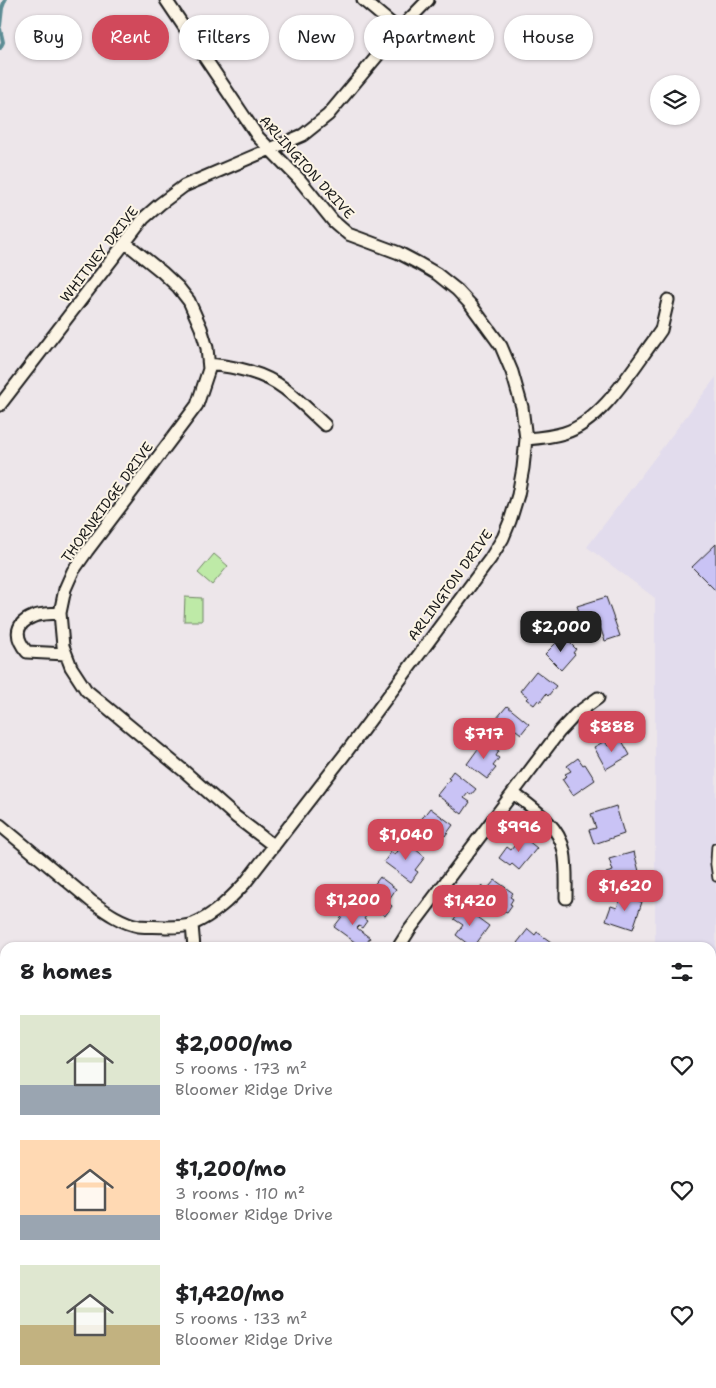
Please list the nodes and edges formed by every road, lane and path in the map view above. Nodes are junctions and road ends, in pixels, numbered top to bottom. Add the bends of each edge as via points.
1 (166, 0) edge
2 (363, 0) edge
3 (428, 0) edge
4 (381, 15) edge
5 (414, 15) edge
6 (374, 60) edge
7 (270, 150) junction
8 (126, 243) junction
9 (668, 300) dead end
10 (209, 364) junction
11 (0, 405) edge
12 (326, 425) dead end
13 (526, 439) junction
14 (60, 613) junction
15 (66, 654) junction
16 (598, 698) dead end
17 (513, 793) junction
18 (0, 825) edge
19 (274, 846) junction
20 (716, 847) edge
21 (716, 878) edge
22 (566, 898) dead end
23 (192, 925) junction
24 (193, 942) edge
25 (402, 942) edge

1 - 7 street, ARLINGTON DRIVE
2 - 4 street
3 - 5 street, WHITNEY DRIVE
6 - 7 street, WHITNEY DRIVE via 328,115 303,135
7 - 8 street, WHITNEY DRIVE via 184,186 144,218
7 - 13 street, ARLINGTON DRIVE via 348,234 418,262 471,304 501,346 512,372 522,407
8 - 10 street, THORNRIDGE DRIVE via 162,272 189,301 201,328
8 - 11 street, WHITNEY DRIVE
9 - 13 street via 657,335 601,409 565,433
10 - 12 street via 238,368 271,380
10 - 14 street, THORNRIDGE DRIVE via 197,404 73,571
13 - 19 street, ARLINGTON DRIVE via 518,495 503,538 490,559
14 - 15 street, THORNRIDGE DRIVE
14 - 15 street via 32,616 24,622 17,637 27,652
15 - 19 street, THORNRIDGE DRIVE via 86,690
16 - 17 street via 559,732
17 - 22 street via 542,816 558,836 564,849
17 - 25 street
18 - 23 street via 106,913 139,926
19 - 23 street, ARLINGTON DRIVE via 232,897
20 - 21 lane
23 - 24 street

